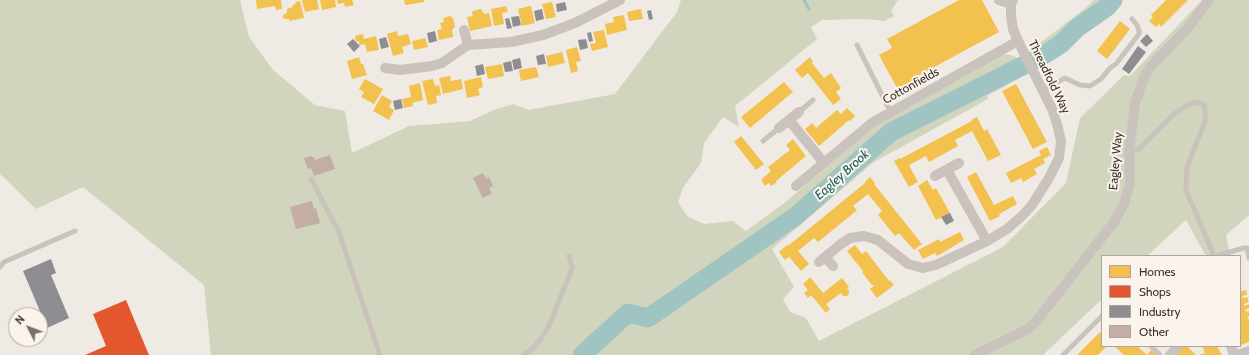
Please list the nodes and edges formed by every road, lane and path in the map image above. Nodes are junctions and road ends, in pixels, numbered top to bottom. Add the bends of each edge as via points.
1 (620, 0) edge
2 (999, 0) edge
3 (1209, 0) edge
4 (1012, 2) edge
5 (1132, 19) dead end
6 (464, 30) dead end
7 (468, 45) junction
8 (857, 45) dead end
9 (1020, 45) junction
10 (385, 68) dead end
11 (1043, 90) junction
12 (813, 100) dead end
13 (799, 112) joint
14 (891, 113) junction
15 (789, 120) junction
16 (779, 128) joint
17 (764, 140) dead end
18 (1129, 153) junction
19 (824, 162) junction
20 (959, 163) dead end
21 (947, 170) junction
22 (935, 176) dead end
23 (311, 179) dead end
24 (796, 186) dead end
25 (75, 231) dead end
26 (987, 241) junction
27 (1213, 255) edge
28 (1220, 255) edge
29 (569, 256) dead end
30 (1249, 258) edge
31 (833, 266) dead end
32 (0, 267) edge
33 (1101, 317) edge
34 (1152, 347) edge
35 (1177, 347) edge
36 (1249, 351) edge
37 (380, 355) edge
38 (523, 355) edge
39 (975, 355) edge
40 (1063, 355) edge
41 (1160, 355) edge
42 (1170, 355) edge
43 (1238, 355) edge

1 - 7 street via 575,23 543,34 510,42
2 - 4 street
3 - 18 street, Eagley Way via 1188,28 1150,66 1144,77 1135,103
4 - 9 street, Threadfold Way via 1012,22
5 - 11 lane via 1139,34 1102,78 1090,86 1080,85 1065,78
6 - 7 street
7 - 10 street via 442,63 432,66 399,75
8 - 14 lane
9 - 11 street, Threadfold Way
9 - 14 street, Cottonfields
11 - 26 street, Threadfold Way via 1052,109 1061,141 1059,158 1050,178 1032,205 1007,229
12 - 13 lane
13 - 15 street
14 - 19 street, Cottonfields via 873,122
15 - 16 street
15 - 19 street
16 - 17 lane
18 - 27 lane via 1140,148 1174,114 1193,102 1204,104 1206,119 1187,167 1186,190
18 - 39 street, Eagley Way via 1130,183 1124,204 1114,222 1035,323
19 - 24 street, Cottonfields
20 - 21 street
21 - 22 street
21 - 26 street
23 - 37 lane via 339,232
25 - 32 lane via 4,262
26 - 31 street, Threadfold Way via 936,265 923,268 901,260 878,240 864,236 850,238 822,259
28 - 30 lane via 1247,248
29 - 38 lane via 571,272 548,328 536,345
33 - 40 lane
34 - 41 lane
35 - 42 street
36 - 43 street

